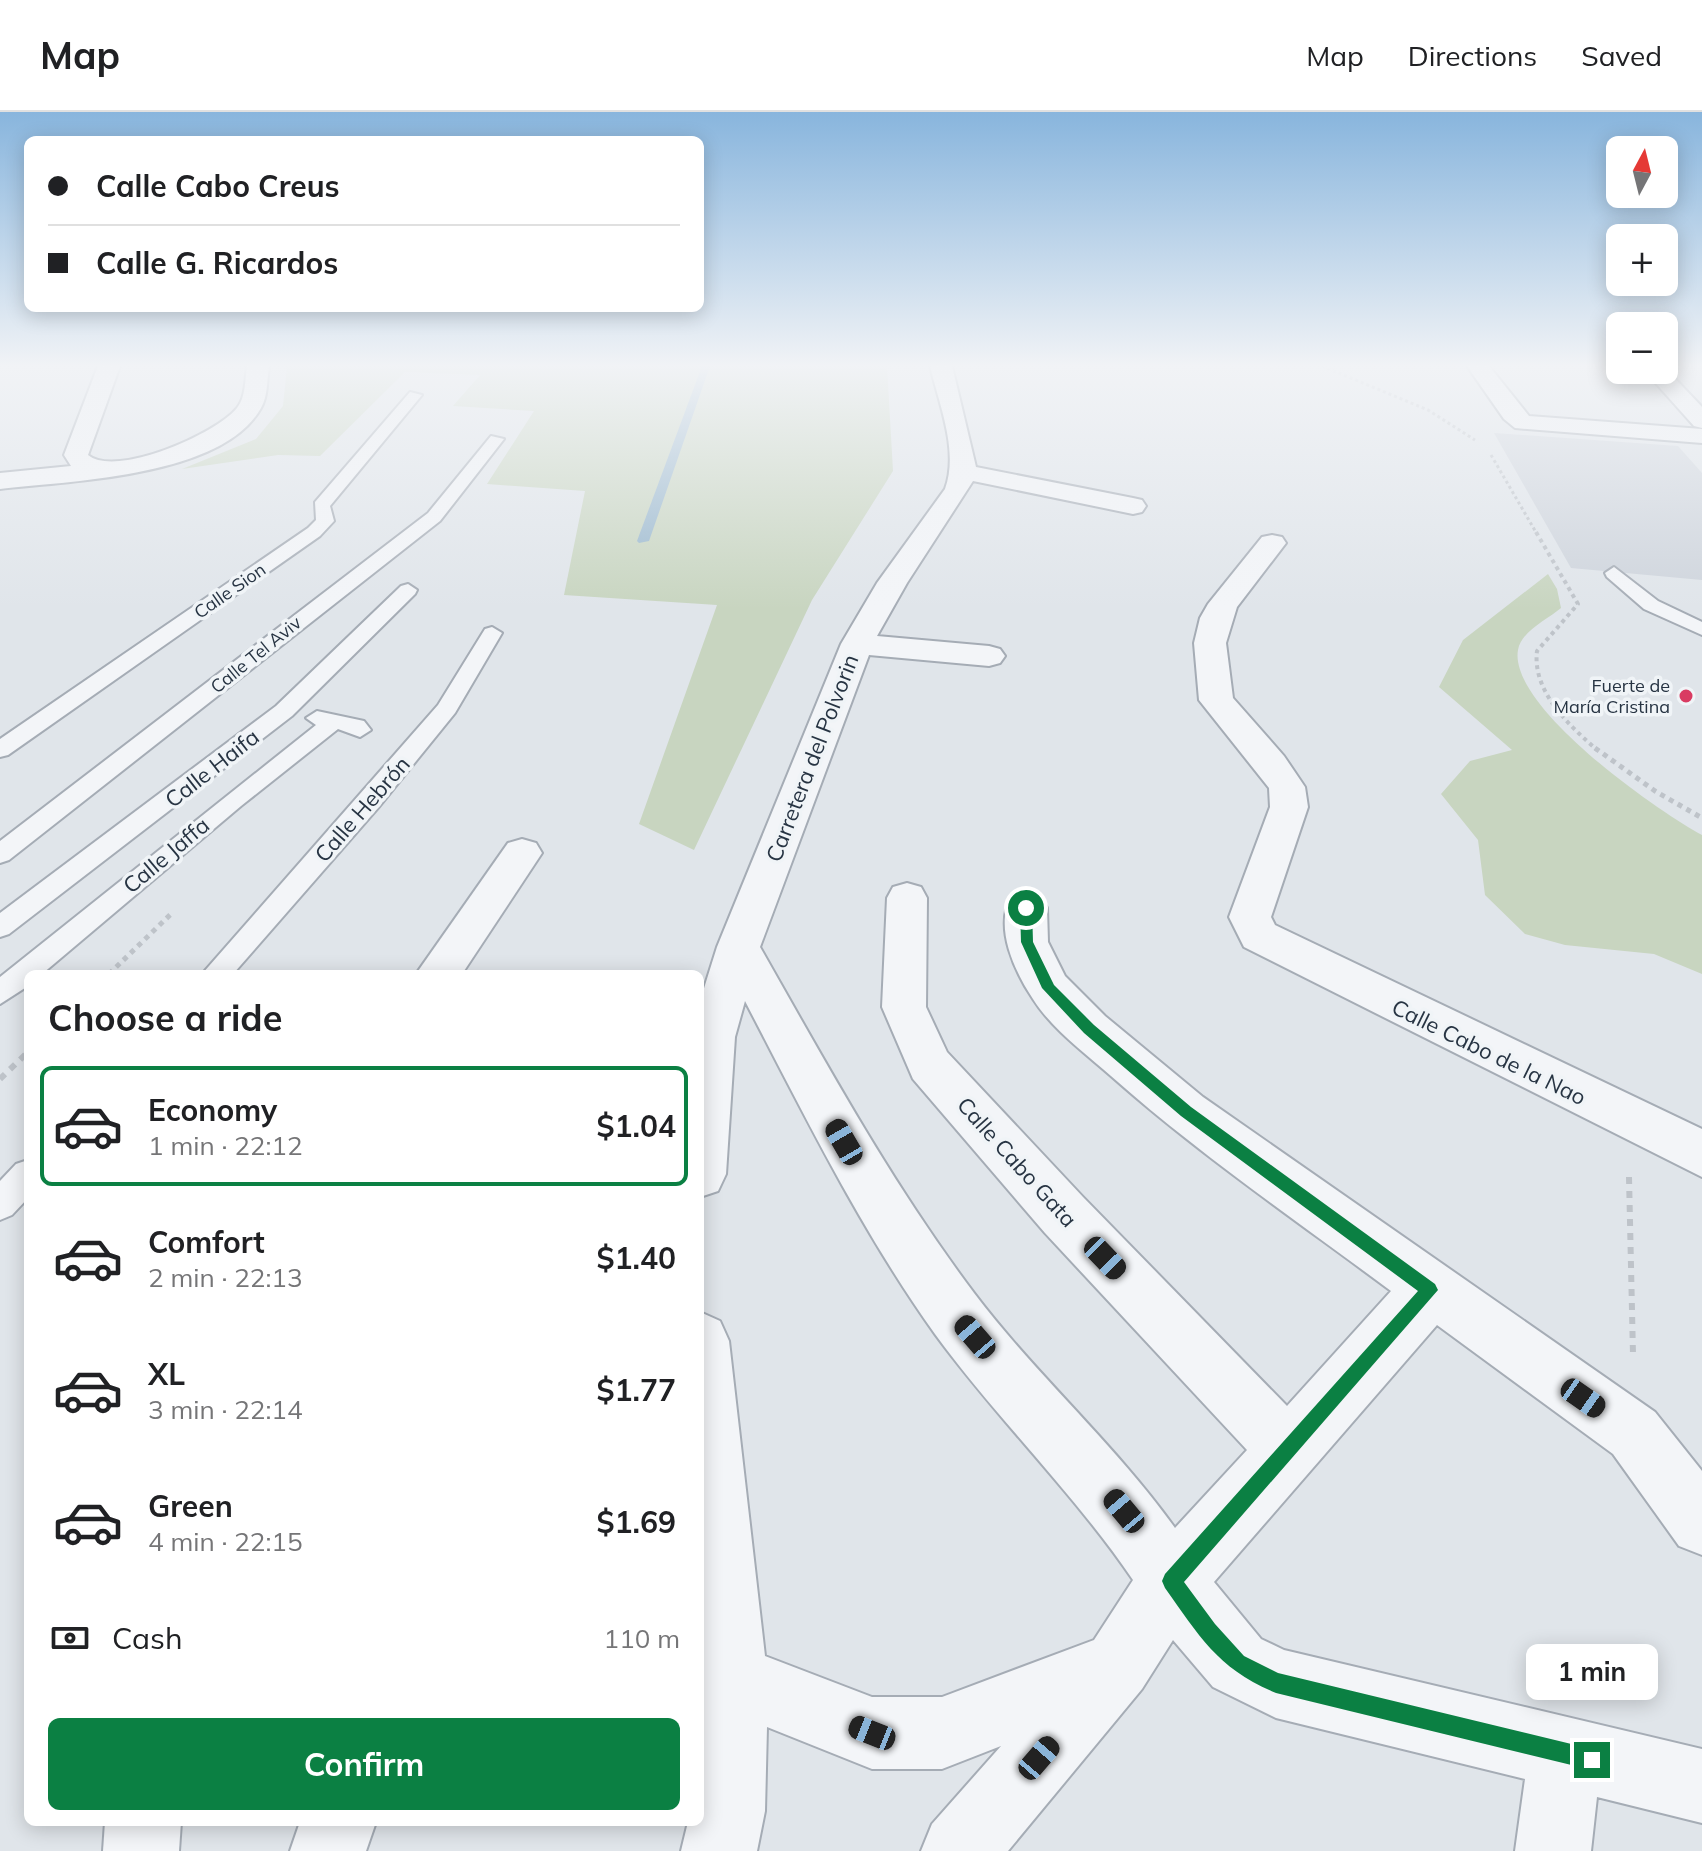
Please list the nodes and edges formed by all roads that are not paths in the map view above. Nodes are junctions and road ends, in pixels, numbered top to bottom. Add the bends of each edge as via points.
1 (75, 447) edge
2 (78, 447) edge
3 (194, 447) edge
4 (371, 447) edge
5 (490, 447) edge
6 (959, 447) edge
7 (98, 469) junction
8 (964, 472) junction
9 (0, 480) edge
10 (1133, 506) dead end
11 (1272, 543) dead end
12 (1614, 573) dead end
13 (408, 590) dead end
14 (1702, 629) edge
15 (492, 633) dead end
16 (857, 644) junction
17 (989, 656) dead end
18 (284, 711) junction
19 (335, 721) junction
20 (360, 730) dead end
21 (0, 750) edge
22 (522, 853) dead end
23 (0, 854) edge
24 (907, 898) dead end
25 (1026, 908) dead end
26 (0, 927) edge
27 (738, 947) junction
28 (28, 970) edge
29 (220, 970) edge
30 (441, 970) edge
31 (24, 973) edge
32 (0, 993) edge
33 (704, 1128) edge
34 (1702, 1154) edge
35 (24, 1179) edge
36 (0, 1204) edge
37 (1430, 1290) junction
38 (704, 1382) edge
39 (1290, 1452) junction
40 (1702, 1523) edge
41 (1172, 1581) junction
42 (1118, 1665) junction
43 (733, 1679) junction
44 (1565, 1753) junction
45 (1702, 1786) edge
46 (143, 1826) edge
47 (337, 1826) edge
48 (141, 1851) edge
49 (328, 1851) edge
50 (719, 1851) edge
51 (959, 1851) edge
52 (1553, 1851) edge

1 - 9 street
2 - 7 street via 82,463
3 - 7 street
4 - 21 lane, Calle Sion via 321,506 325,521 314,532
5 - 23 lane, Calle Tel Aviv via 434,517
6 - 8 street
7 - 9 street
8 - 10 street
8 - 16 street, Carretera del Polvorin
11 - 34 street, Calle Cabo de la Nao via 1223,604 1210,643 1216,700 1287,787 1289,807 1250,917 1259,936
12 - 14 lane via 1651,605
13 - 18 lane, Calle Haifa
15 - 29 lane, Calle Hebrón via 447,708
16 - 17 street
16 - 27 street, Carretera del Polvorin
18 - 19 lane
18 - 26 lane, Calle Haifa
19 - 20 lane
19 - 28 lane, Calle Jaffa
22 - 30 street
24 - 39 street, Calle Cabo Gata via 904,1007 930,1065 1064,1215
25 - 37 street via 1027,942 1049,988 1089,1029 1186,1112
27 - 33 street, Carretera del Polvorin via 712,1037
27 - 41 street via 884,1210 956,1315 1124,1511
31 - 32 lane, Calle Jaffa
35 - 36 lane
37 - 39 street
37 - 40 street via 1634,1433
38 - 43 street
39 - 41 street
41 - 42 street
41 - 44 street via 1237,1663 1276,1683
42 - 43 street via 942,1733 872,1733
42 - 51 street
43 - 50 street via 728,1811
44 - 45 street
44 - 52 street
46 - 48 street
47 - 49 street

